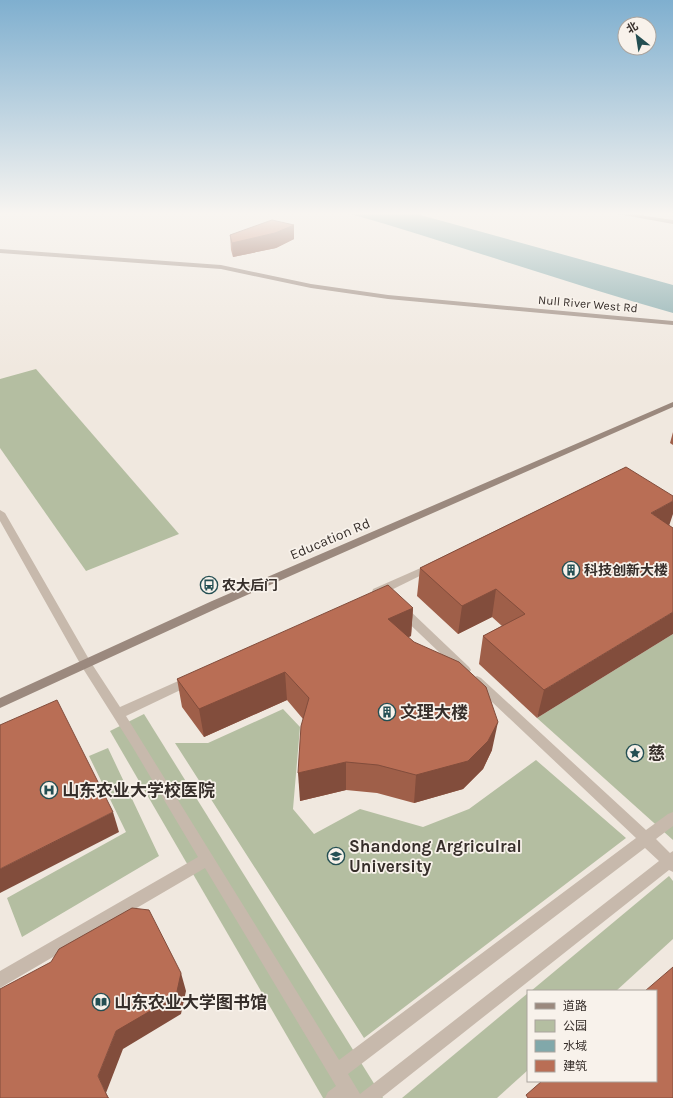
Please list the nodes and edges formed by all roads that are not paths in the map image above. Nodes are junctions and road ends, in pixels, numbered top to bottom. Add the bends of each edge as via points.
1 (197, 265) edge
2 (673, 323) edge
3 (673, 404) edge
4 (0, 513) edge
5 (438, 563) edge
6 (381, 590) junction
7 (367, 597) edge
8 (86, 664) junction
9 (196, 678) edge
10 (0, 703) edge
11 (118, 714) junction
12 (673, 818) edge
13 (646, 839) junction
14 (208, 859) junction
15 (672, 861) edge
16 (0, 980) edge
17 (337, 1072) junction
18 (344, 1095) edge
19 (368, 1098) edge

1 - 2 street, Null River West Rd via 221,267 311,286 388,297
3 - 8 street, Education Rd via 216,604
4 - 8 street
5 - 6 street
6 - 7 street
6 - 13 street
8 - 10 street, Education Rd
8 - 11 street
9 - 11 street
11 - 14 street
12 - 13 street
13 - 15 street
13 - 17 street
14 - 16 street
14 - 17 street
15 - 19 street
17 - 18 street

